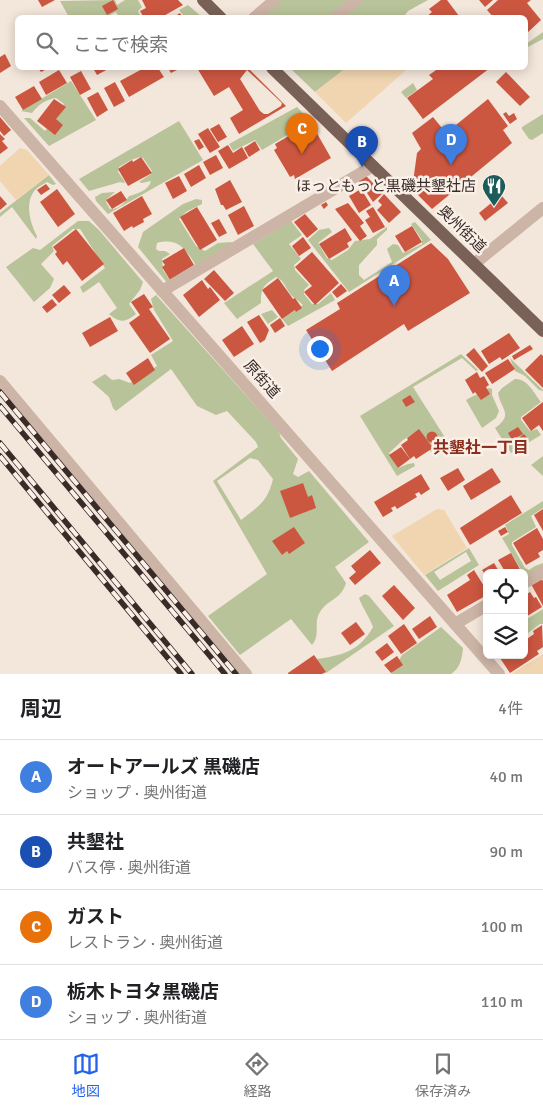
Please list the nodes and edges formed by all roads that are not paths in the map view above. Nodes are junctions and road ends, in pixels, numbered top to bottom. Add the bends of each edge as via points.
1 (203, 0) edge
2 (275, 0) edge
3 (356, 0) edge
4 (218, 15) edge
5 (258, 15) edge
6 (338, 15) edge
7 (275, 70) edge
8 (0, 106) edge
9 (374, 166) junction
10 (543, 208) edge
11 (474, 264) junction
12 (162, 291) junction
13 (543, 331) edge
14 (0, 380) edge
15 (543, 572) edge
16 (528, 581) edge
17 (483, 607) edge
18 (455, 624) junction
19 (246, 674) edge
20 (499, 674) edge

1 - 4 main road
2 - 5 street
3 - 6 street
7 - 9 main road, 奥州街道
8 - 12 street, 原街道
9 - 11 main road, 奥州街道
9 - 12 street
10 - 11 street
11 - 13 main road, 奥州街道
12 - 18 street, 原街道
14 - 19 street
15 - 16 street
17 - 18 street
18 - 20 street, 原街道

